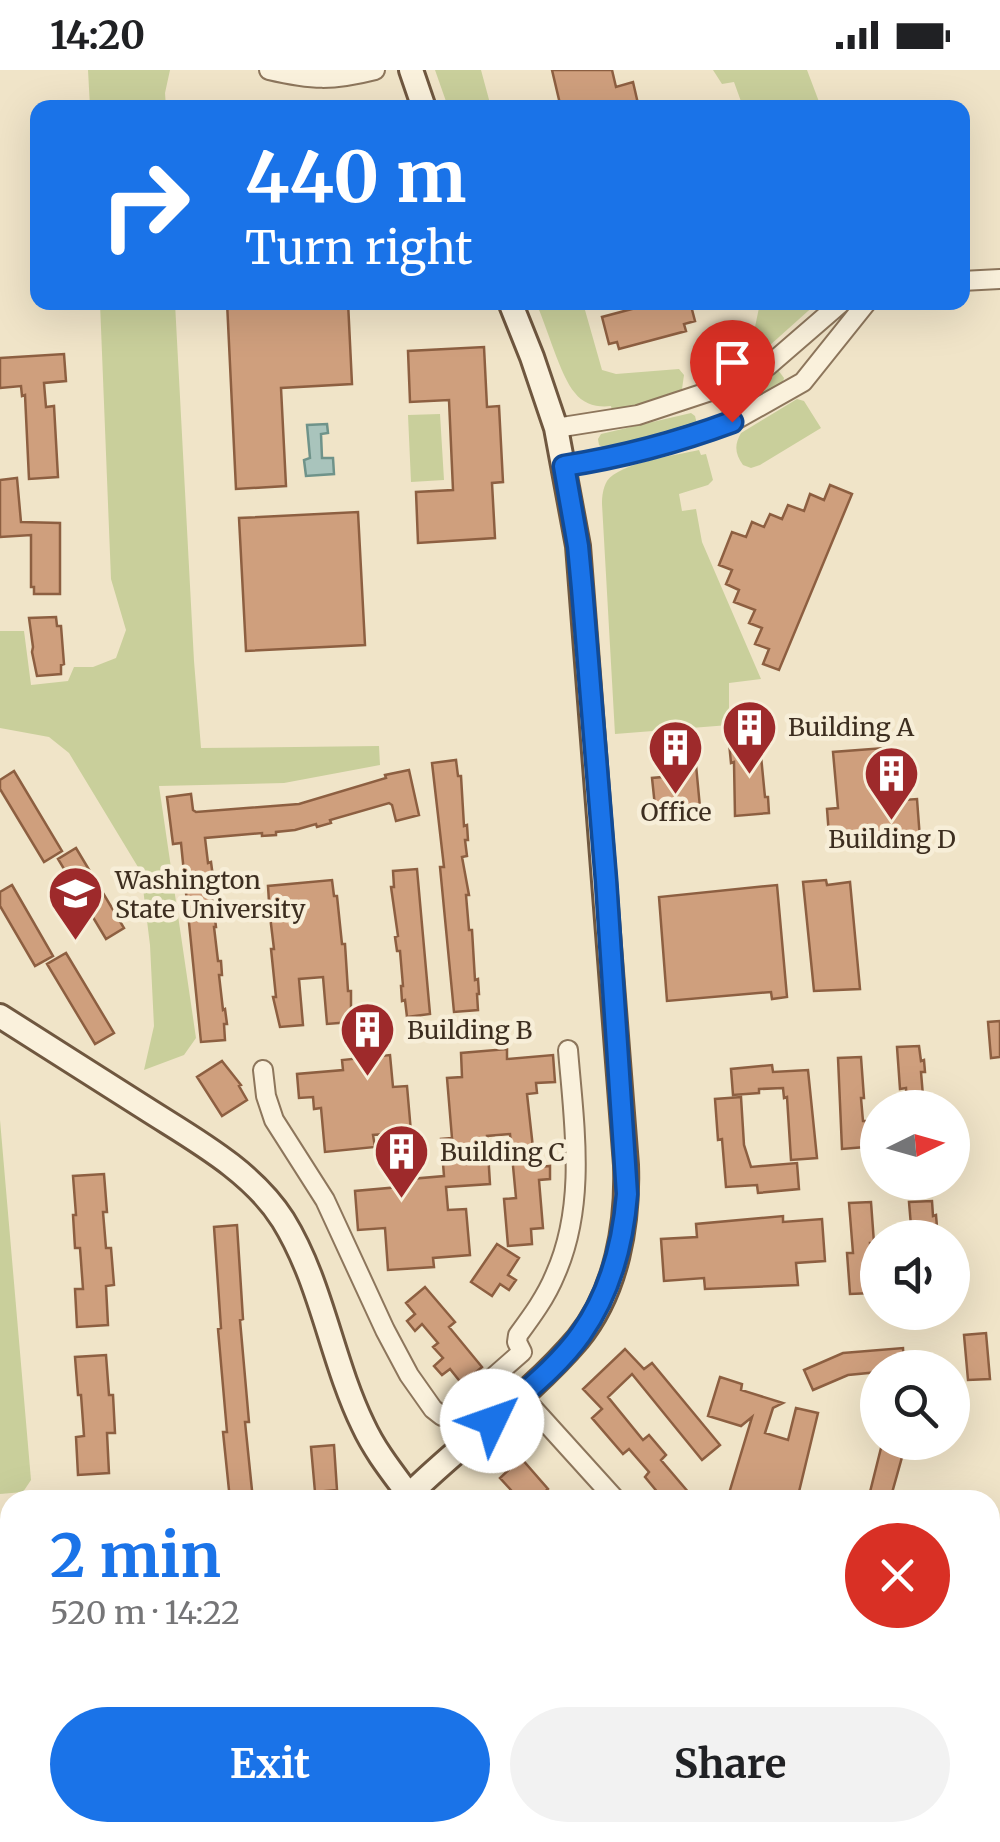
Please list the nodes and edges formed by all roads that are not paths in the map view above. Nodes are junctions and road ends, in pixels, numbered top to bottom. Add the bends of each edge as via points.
1 (270, 70) edge
2 (375, 70) edge
3 (411, 70) edge
4 (421, 100) edge
5 (1000, 279) edge
6 (970, 281) edge
7 (513, 310) edge
8 (833, 310) edge
9 (861, 310) edge
10 (782, 353) junction
11 (803, 382) junction
12 (700, 396) junction
13 (556, 428) junction
14 (711, 430) junction
15 (564, 466) junction
16 (0, 1016) edge
17 (568, 1050) dead end
18 (262, 1070) dead end
19 (522, 1352) junction
20 (542, 1376) junction
21 (521, 1395) junction
22 (403, 1490) edge
23 (418, 1490) edge
24 (607, 1490) edge

1 - 2 street via 320,79
3 - 4 main road
5 - 6 street
7 - 13 main road
8 - 10 street
9 - 11 street
10 - 11 street
10 - 12 street via 768,366
11 - 14 street
12 - 13 street via 638,415
12 - 14 street
13 - 15 main road
14 - 15 street
15 - 20 main road via 582,588 627,1194 619,1250 597,1308
16 - 22 main road via 202,1145 276,1209 311,1277 362,1423
17 - 19 street via 574,1212 556,1273 517,1339
18 - 19 street via 274,1120 325,1200 385,1330 437,1414 455,1411
19 - 20 street
20 - 21 main road
21 - 23 main road
21 - 24 street

